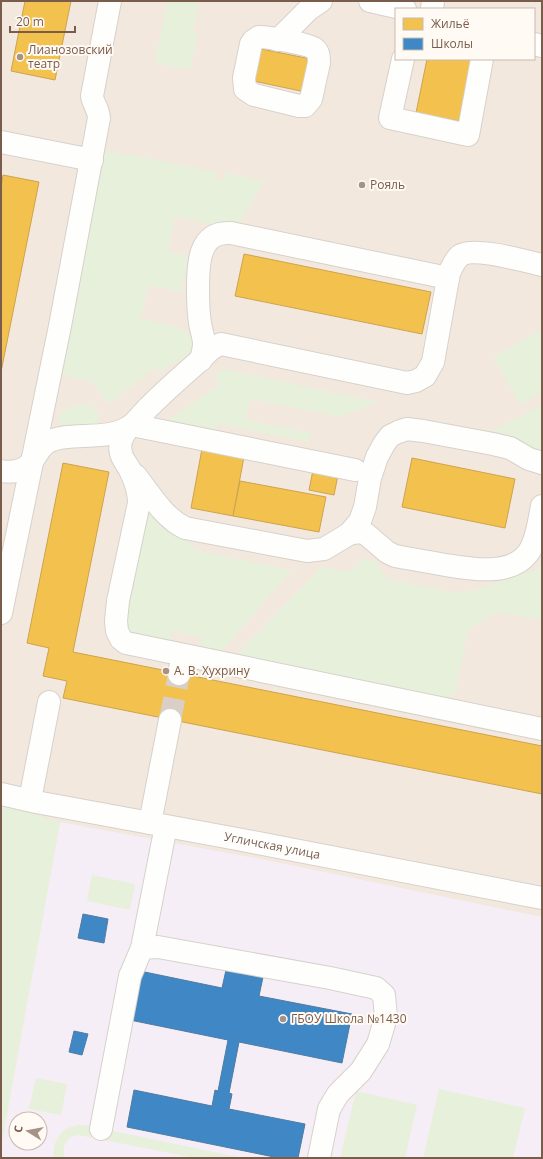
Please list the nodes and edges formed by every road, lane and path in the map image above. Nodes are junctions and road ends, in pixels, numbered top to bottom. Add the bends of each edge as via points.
1 (110, 1) edge
2 (321, 1) edge
3 (371, 1) edge
4 (401, 8) edge
5 (278, 40) dead end
6 (403, 60) edge
7 (482, 60) edge
8 (1, 142) edge
9 (92, 160) junction
10 (542, 265) edge
11 (448, 278) junction
12 (200, 326) junction
13 (221, 344) junction
14 (201, 360) junction
15 (43, 409) junction
16 (132, 425) junction
17 (76, 437) junction
18 (33, 461) junction
19 (125, 461) junction
20 (542, 463) edge
21 (355, 470) dead end
22 (1, 471) edge
23 (542, 506) edge
24 (349, 534) junction
25 (1, 613) edge
26 (49, 702) dead end
27 (170, 720) tunnel mouth
28 (542, 729) edge
29 (1, 794) edge
30 (30, 800) junction
31 (157, 830) junction
32 (542, 898) edge
33 (142, 948) junction
34 (101, 1129) dead end
35 (319, 1158) edge

1 - 9 street via 92,96 99,114
2 - 5 street via 309,9
3 - 4 street
6 - 7 street via 390,118 468,135
8 - 9 street
9 - 15 street
10 - 11 street via 481,252 467,253 454,263
11 - 12 street via 223,232 211,237 202,251 198,270
11 - 13 street via 433,362 425,376 416,381 407,383
12 - 13 street via 210,339
12 - 14 street via 204,344
13 - 14 street via 213,346
14 - 16 street via 150,405
15 - 17 street via 49,430 61,436
15 - 18 street
16 - 17 street via 110,434
16 - 19 street via 123,434 121,441 121,453
16 - 21 street
17 - 18 street via 47,443
17 - 19 street via 108,444
18 - 22 street via 18,471
18 - 25 street
19 - 24 street via 169,517 185,528 307,551 324,549
19 - 28 street via 139,494 116,621 119,637 126,643 181,664
20 - 24 street via 510,448 493,444 423,431 407,429 398,432 390,436 377,457 360,521
23 - 24 street via 532,546 527,554 516,562 495,569 479,570 395,556 366,534
26 - 30 street
27 - 31 street
29 - 30 street, Угличская улица
30 - 31 street, Угличская улица
31 - 32 street, Угличская улица
31 - 33 street
33 - 34 street via 130,976
33 - 35 street via 158,946 330,978 376,988 384,995 386,1017 378,1044 361,1071 338,1094 329,1109

